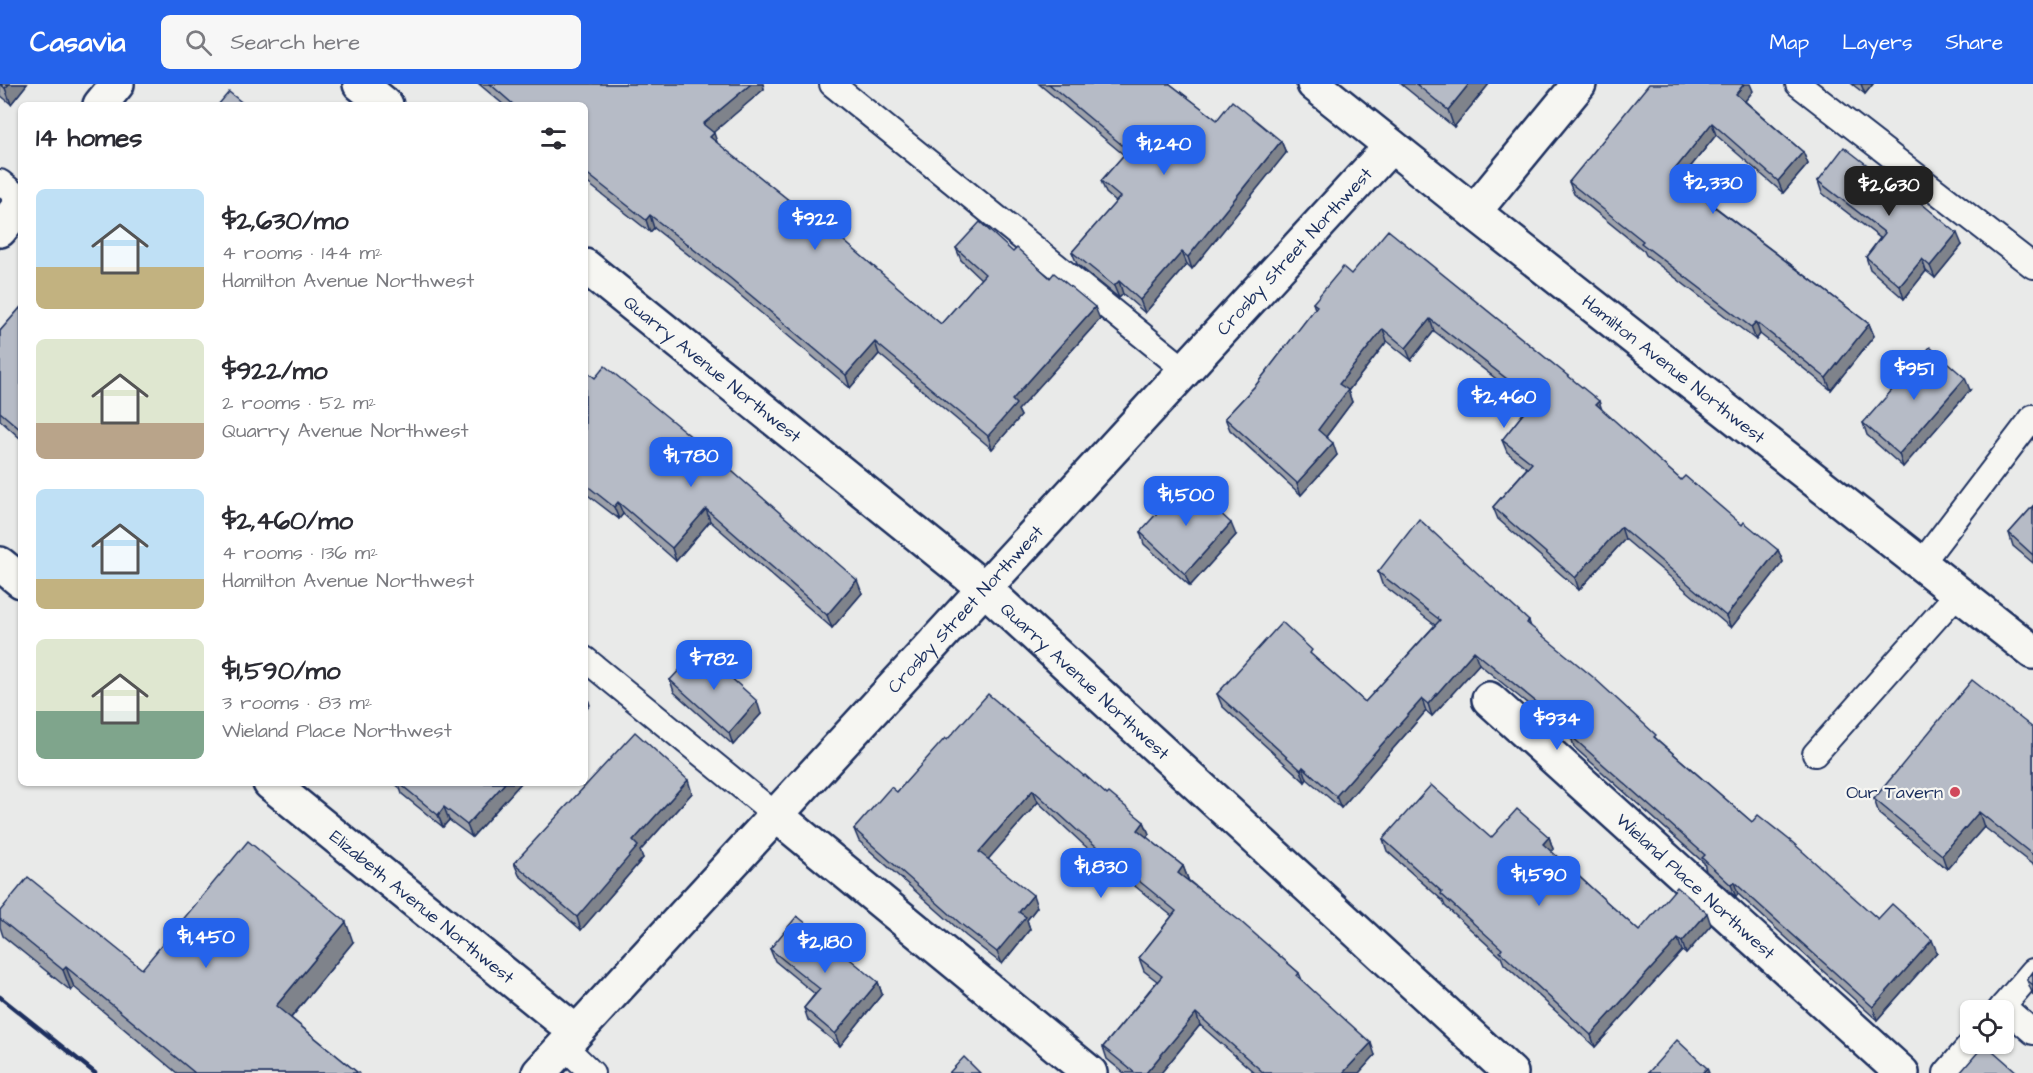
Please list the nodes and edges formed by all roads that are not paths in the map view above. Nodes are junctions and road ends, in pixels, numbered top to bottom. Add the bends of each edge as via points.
1 (117, 84) edge
2 (360, 84) edge
3 (832, 84) edge
4 (1314, 84) edge
5 (1578, 84) edge
6 (1797, 84) edge
7 (102, 102) edge
8 (382, 102) edge
9 (1391, 146) junction
10 (0, 182) edge
11 (18, 197) edge
12 (18, 208) edge
13 (1474, 212) junction
14 (0, 230) edge
15 (2033, 266) edge
16 (588, 268) edge
17 (1185, 369) junction
18 (2033, 417) edge
19 (0, 564) edge
20 (1920, 564) junction
21 (18, 579) edge
22 (985, 589) junction
23 (1958, 593) junction
24 (2033, 652) edge
25 (588, 661) edge
26 (1490, 699) dead end
27 (1815, 754) dead end
28 (274, 786) edge
29 (776, 815) junction
30 (2033, 971) edge
31 (2009, 1000) edge
32 (2014, 1018) edge
33 (2033, 1032) edge
34 (570, 1039) junction
35 (1962, 1054) edge
36 (539, 1073) edge
37 (591, 1073) edge
38 (1090, 1073) edge
39 (1510, 1073) edge
40 (1902, 1073) edge
41 (1946, 1073) edge

1 - 7 street
2 - 8 street
3 - 17 lane
4 - 9 street, Hamilton Avenue Northwest
5 - 13 street
6 - 15 lane
9 - 13 street, Hamilton Avenue Northwest
9 - 17 street, Crosby Street Northwest
10 - 11 lane
12 - 14 street
13 - 20 street, Hamilton Avenue Northwest
16 - 22 street, Quarry Avenue Northwest
17 - 22 street, Crosby Street Northwest
18 - 20 lane
19 - 21 street
20 - 23 street, Hamilton Avenue Northwest
22 - 29 street, Crosby Street Northwest
22 - 39 street, Quarry Avenue Northwest
23 - 24 street, Hamilton Avenue Northwest
23 - 27 lane
25 - 29 lane
26 - 40 street, Wieland Place Northwest
28 - 34 street, Elizabeth Avenue Northwest
29 - 34 street, Crosby Street Northwest
29 - 38 street
30 - 31 lane
32 - 33 lane
34 - 36 street, Crosby Street Northwest
34 - 37 lane
35 - 41 lane

